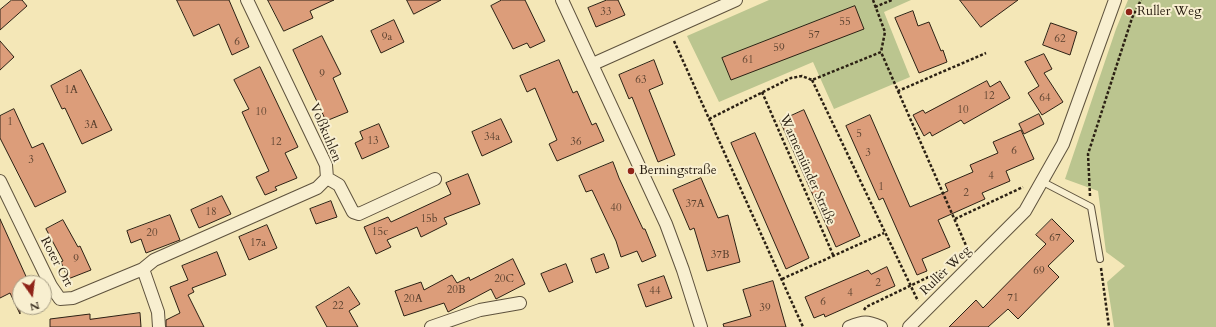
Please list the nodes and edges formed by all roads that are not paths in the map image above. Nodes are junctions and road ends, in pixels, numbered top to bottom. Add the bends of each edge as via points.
1 (247, 0) edge
2 (562, 0) edge
3 (736, 0) edge
4 (1115, 0) edge
5 (593, 64) junction
6 (327, 178) junction
7 (435, 179) dead end
8 (0, 181) edge
9 (1043, 182) junction
10 (1100, 259) road end
11 (143, 269) junction
12 (520, 303) dead end
13 (855, 325) edge
14 (159, 327) edge
15 (431, 327) edge
16 (701, 327) edge
17 (881, 327) edge
18 (909, 327) edge

1 - 6 street, Voßkuhlen via 326,165
2 - 5 street
3 - 5 street
4 - 9 street, Ruller Weg via 1063,144
5 - 16 street via 666,224
6 - 7 street, Voßkuhlen via 340,185 353,212 359,214
6 - 11 street, Roter Ort via 317,188 154,260
8 - 11 street, Roter Ort via 51,286 60,299 73,298
9 - 10 lane via 1091,206
9 - 18 street, Ruller Weg via 1025,211
11 - 14 street via 158,312
12 - 15 street via 480,310
13 - 17 street via 869,322

